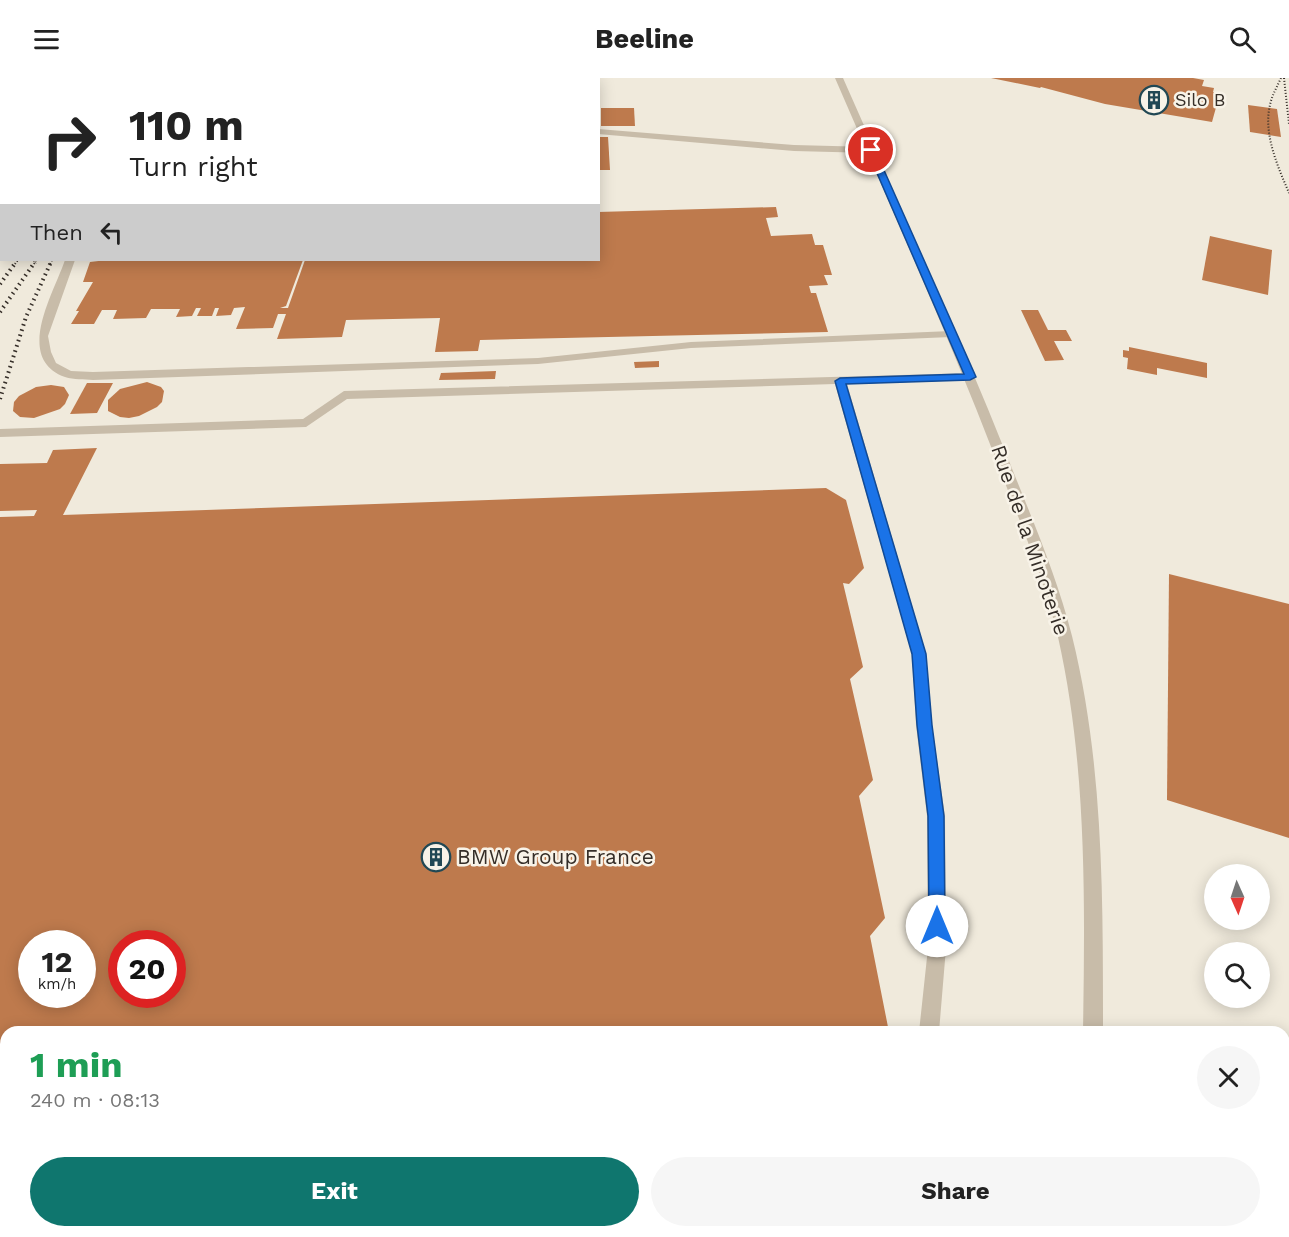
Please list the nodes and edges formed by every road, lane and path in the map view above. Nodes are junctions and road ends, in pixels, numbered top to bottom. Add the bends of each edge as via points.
1 (839, 78) edge
2 (600, 131) edge
3 (871, 150) junction
4 (70, 261) edge
5 (951, 334) junction
6 (970, 377) junction
7 (840, 381) junction
8 (0, 433) edge
9 (930, 1026) edge
10 (1093, 1026) edge

1 - 3 street, Rue de la Minoterie
2 - 3 street via 794,148
3 - 5 street, Rue de la Minoterie
4 - 5 street via 43,336 45,352 52,365 69,374 93,376 538,361 691,345
5 - 6 street, Rue de la Minoterie
6 - 7 street
6 - 10 street, Rue de la Minoterie via 1046,572 1065,637 1079,712 1087,788 1094,891
7 - 8 street via 344,395 306,423
7 - 9 street via 919,654 936,816 937,948

